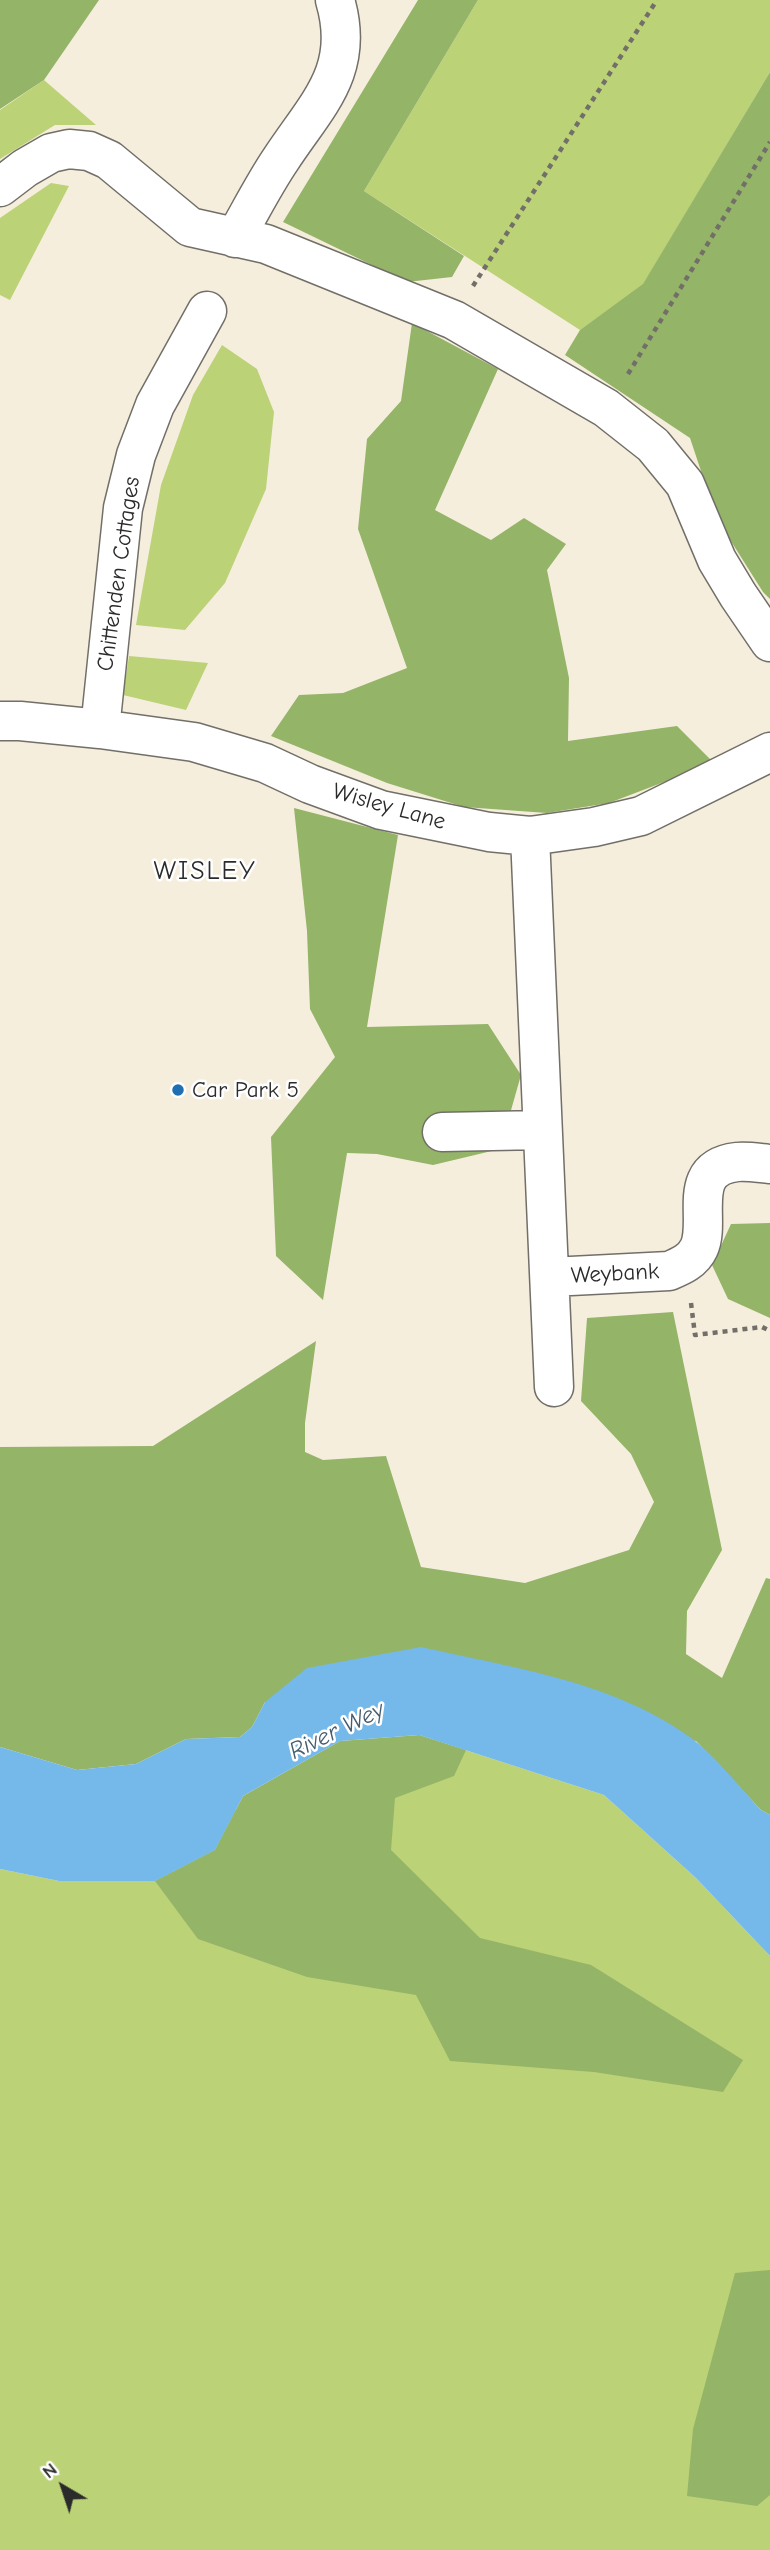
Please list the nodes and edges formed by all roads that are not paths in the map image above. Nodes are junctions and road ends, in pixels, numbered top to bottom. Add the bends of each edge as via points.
1 (335, 0) edge
2 (0, 187) edge
3 (235, 238) junction
4 (207, 311) dead end
5 (770, 642) edge
6 (0, 721) edge
7 (100, 729) junction
8 (770, 752) edge
9 (530, 836) junction
10 (542, 1130) junction
11 (442, 1132) dead end
12 (770, 1164) edge
13 (551, 1277) junction
14 (554, 1387) dead end

1 - 3 street via 343,39 333,82
2 - 3 street via 51,153 89,151 109,160 190,228
3 - 5 street via 266,244 454,320 606,408 653,444 685,484 717,560
4 - 7 street, Chittenden Cottages via 155,405 122,508
6 - 7 street, Wisley Lane
7 - 9 street, Wisley Lane via 194,742 265,763 381,810
8 - 9 street, Wisley Lane via 641,816
9 - 10 street, Weybank
10 - 11 street
10 - 13 street, Weybank
12 - 13 street, Weybank via 736,1162 713,1173 701,1197 699,1250 685,1264 669,1271
13 - 14 street, Weybank

